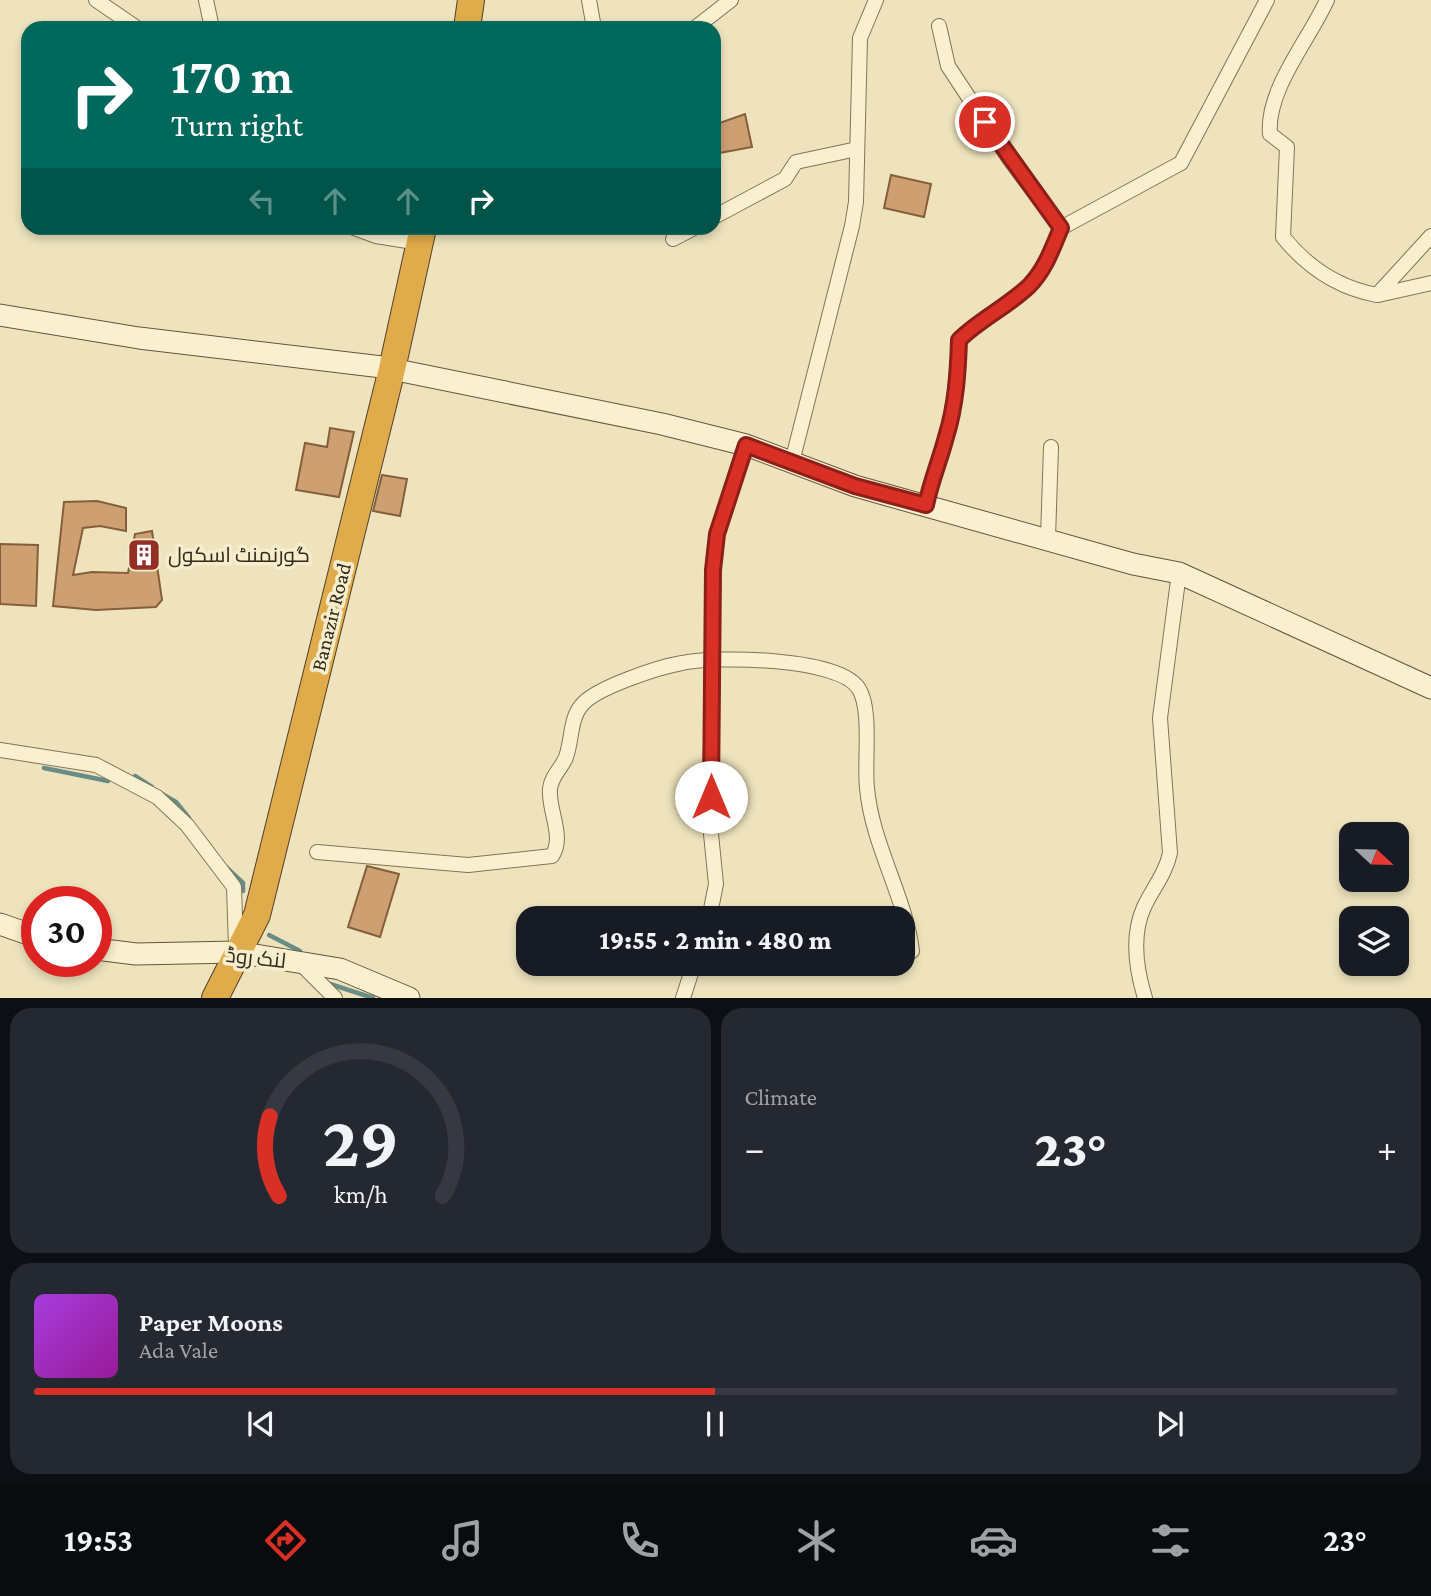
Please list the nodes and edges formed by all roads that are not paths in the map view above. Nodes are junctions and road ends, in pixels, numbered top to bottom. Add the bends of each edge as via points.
1 (96, 0) edge
2 (206, 0) edge
3 (471, 0) edge
4 (589, 0) edge
5 (731, 0) edge
6 (876, 0) edge
7 (1268, 0) edge
8 (1327, 0) edge
9 (127, 21) edge
10 (210, 21) edge
11 (468, 21) edge
12 (593, 21) edge
13 (704, 21) edge
14 (939, 26) dead end
15 (857, 149) junction
16 (721, 213) edge
17 (1061, 228) junction
18 (373, 235) edge
19 (422, 235) edge
20 (681, 235) edge
21 (1431, 236) edge
22 (673, 239) dead end
23 (1431, 283) edge
24 (1377, 295) junction
25 (0, 315) edge
26 (392, 369) junction
27 (746, 445) junction
28 (1051, 447) dead end
29 (792, 462) junction
30 (926, 505) junction
31 (1048, 538) junction
32 (1180, 573) junction
33 (712, 660) junction
34 (1431, 688) edge
35 (0, 750) edge
36 (317, 852) dead end
37 (712, 906) edge
38 (899, 906) edge
39 (0, 924) edge
40 (21, 931) edge
41 (112, 951) edge
42 (236, 952) junction
43 (300, 963) junction
44 (690, 976) edge
45 (215, 998) edge
46 (335, 998) edge
47 (409, 998) edge
48 (683, 998) edge
49 (1145, 998) edge

1 - 9 street
2 - 10 street
3 - 11 highway
4 - 12 street
5 - 13 street
6 - 15 street via 860,38
7 - 17 street via 1181,163
8 - 24 street via 1298,50 1269,118 1270,135 1287,147 1283,237 1322,274 1356,291
14 - 17 street via 948,66
15 - 16 street via 796,162 785,179
15 - 29 street via 852,226
17 - 30 street via 1047,261 1029,285 959,340 958,378 947,437
18 - 19 street
19 - 26 highway, Banazir Road
20 - 22 street
21 - 24 street
23 - 24 street
25 - 26 street via 139,338
26 - 27 street
26 - 42 highway, Banazir Road via 257,915
27 - 29 street
27 - 33 street via 717,534
28 - 31 street
29 - 30 street via 855,486
30 - 31 street
31 - 32 street
32 - 34 street
32 - 49 street via 1160,718 1170,853 1143,909 1136,940 1136,971
33 - 36 street via 660,669 583,703 567,756 550,784 557,838 552,856 468,864
33 - 37 street via 710,824 716,884
33 - 38 street via 830,670 846,675 861,691 870,809
35 - 42 street via 96,765 157,797 181,819 234,887
39 - 40 street
41 - 42 street, لنک روڈ
42 - 43 street, لنک روڈ
42 - 45 highway, Banazir Road
43 - 46 street
43 - 47 street, لنک روڈ via 340,969
44 - 48 street

